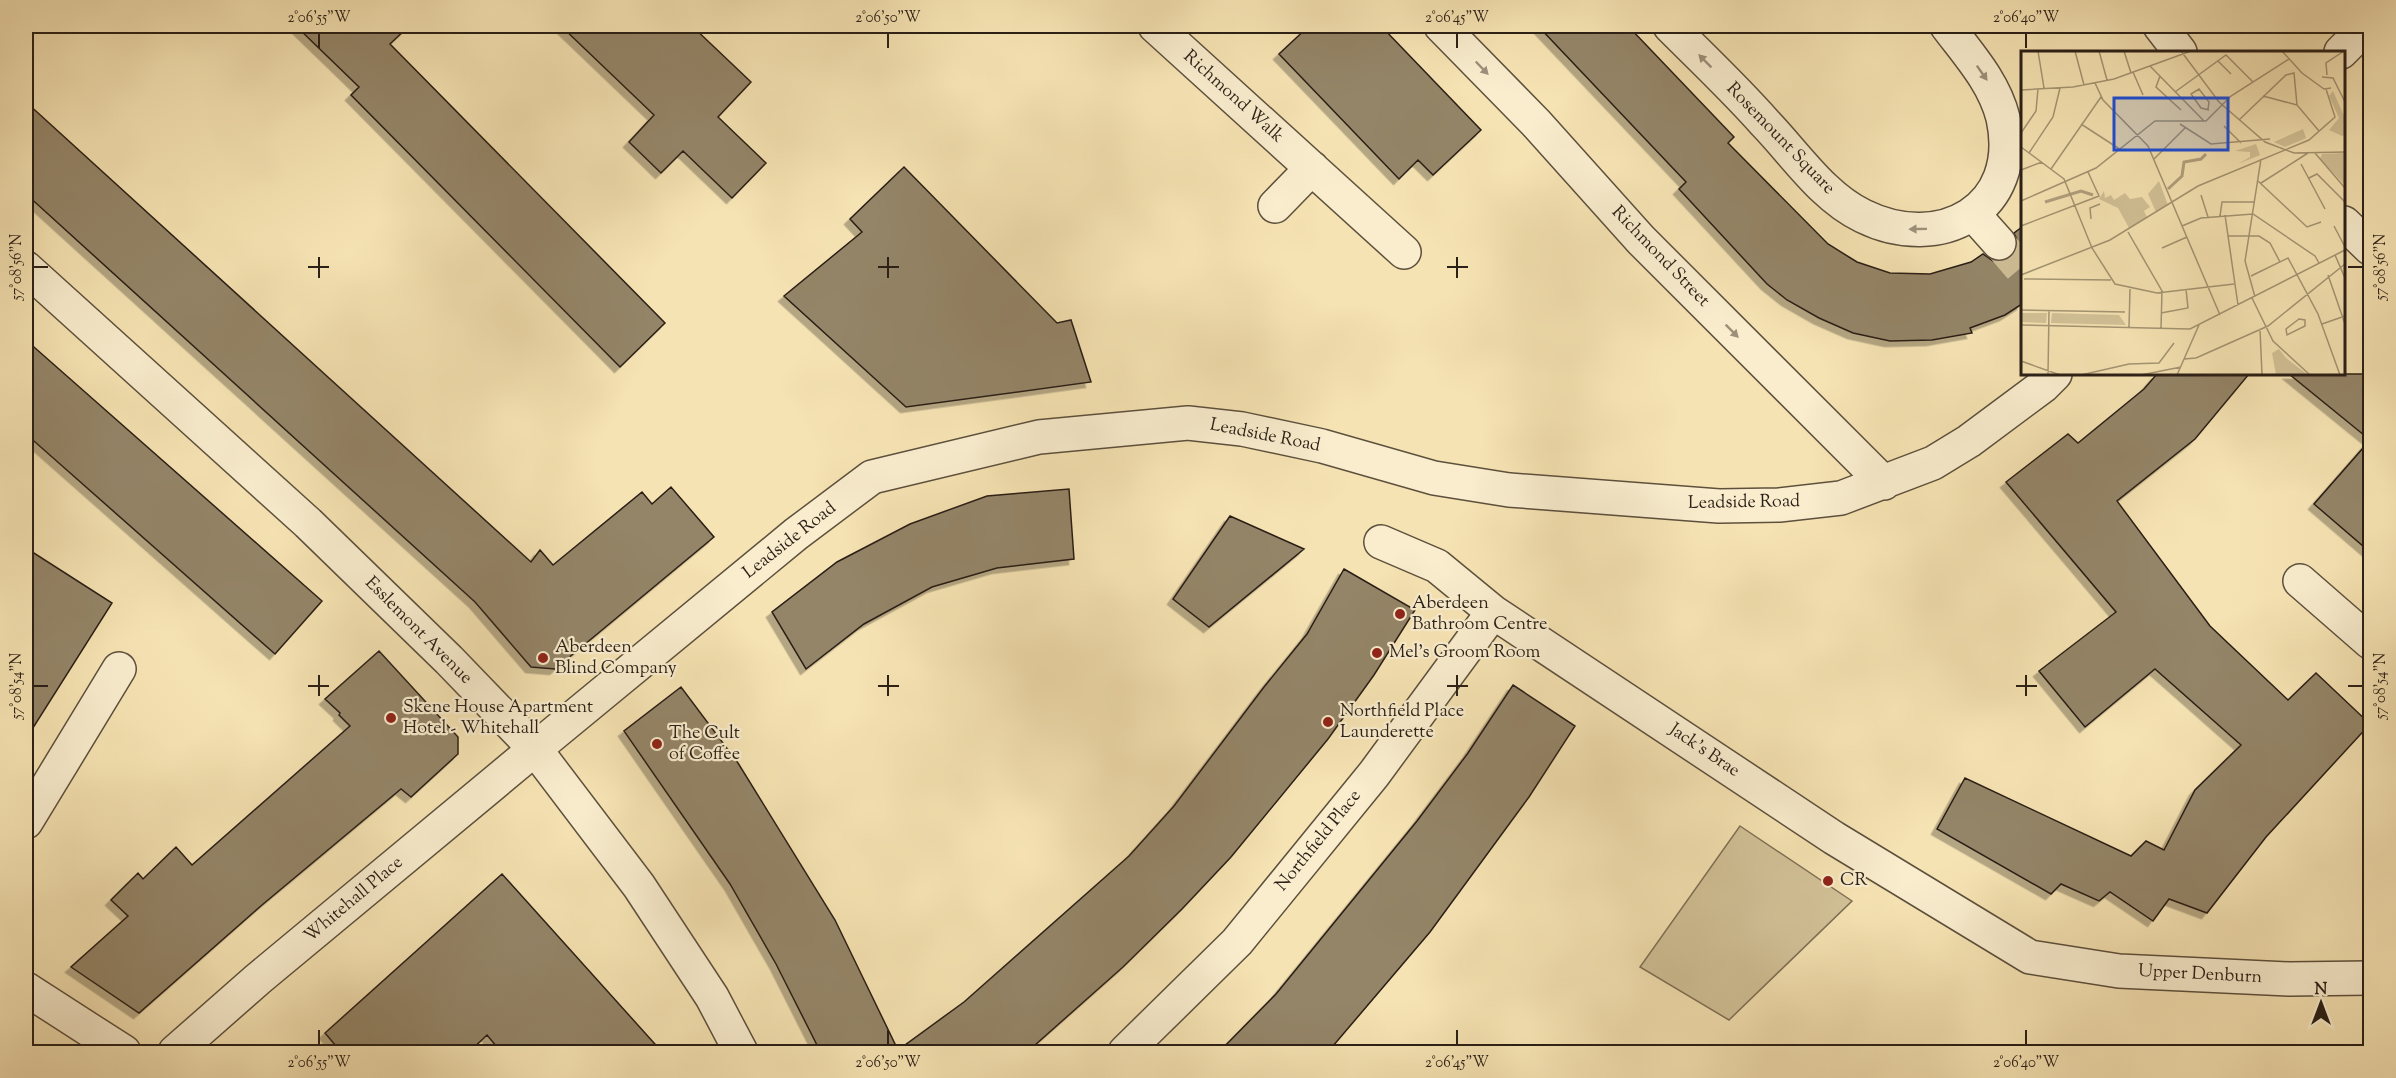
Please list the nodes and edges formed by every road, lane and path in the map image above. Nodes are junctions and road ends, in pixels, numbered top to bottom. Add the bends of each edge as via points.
1 (1155, 26) edge
2 (1442, 26) edge
3 (1670, 26) edge
4 (1947, 26) edge
5 (2160, 26) edge
6 (2367, 26) edge
7 (2179, 51) edge
8 (2342, 51) edge
9 (1312, 168) junction
10 (1275, 206) dead end
11 (1974, 215) junction
12 (2345, 225) edge
13 (1999, 243) tunnel mouth
14 (2370, 248) edge
15 (1404, 252) dead end
16 (26, 268) edge
17 (2054, 375) edge
18 (1884, 483) junction
19 (1381, 542) dead end
20 (2300, 581) dead end
21 (1493, 612) junction
22 (2370, 642) edge
23 (119, 669) dead end
24 (535, 749) junction
25 (26, 822) edge
26 (2030, 957) joint
27 (2370, 978) edge
28 (26, 989) edge
29 (124, 1053) edge
30 (175, 1053) edge
31 (741, 1053) edge
32 (1125, 1053) edge

1 - 9 street, Richmond Walk
2 -> 18 street, Richmond Street via 1641,240
11 -> 3 street, Rosemount Square via 1959,223 1911,230 1861,216 1830,193
4 -> 11 street via 1991,87 2003,118 2005,164 1998,183
5 - 7 street
6 - 8 street
9 - 10 street
9 - 15 street, Richmond Walk
11 - 13 street
12 - 14 street
16 - 24 street, Esslemont Avenue via 308,523
17 - 18 street, Leadside Road via 1969,441 1933,463
18 - 24 street, Leadside Road via 1841,498 1719,506 1559,495 1434,478 1322,446 1242,429 1188,423 1039,436 872,477 796,534
19 - 21 street, Jack's Brae via 1437,566
20 - 22 street
21 - 26 street, Jack's Brae via 1834,838
21 - 32 street, Northfield Place via 1374,774 1237,942
23 - 25 street
24 - 30 street, Whitehall Place
24 - 31 street, Esslemont Avenue via 639,886 712,998
26 - 27 street, Upper Denburn via 2119,971 2289,979
28 - 29 street

